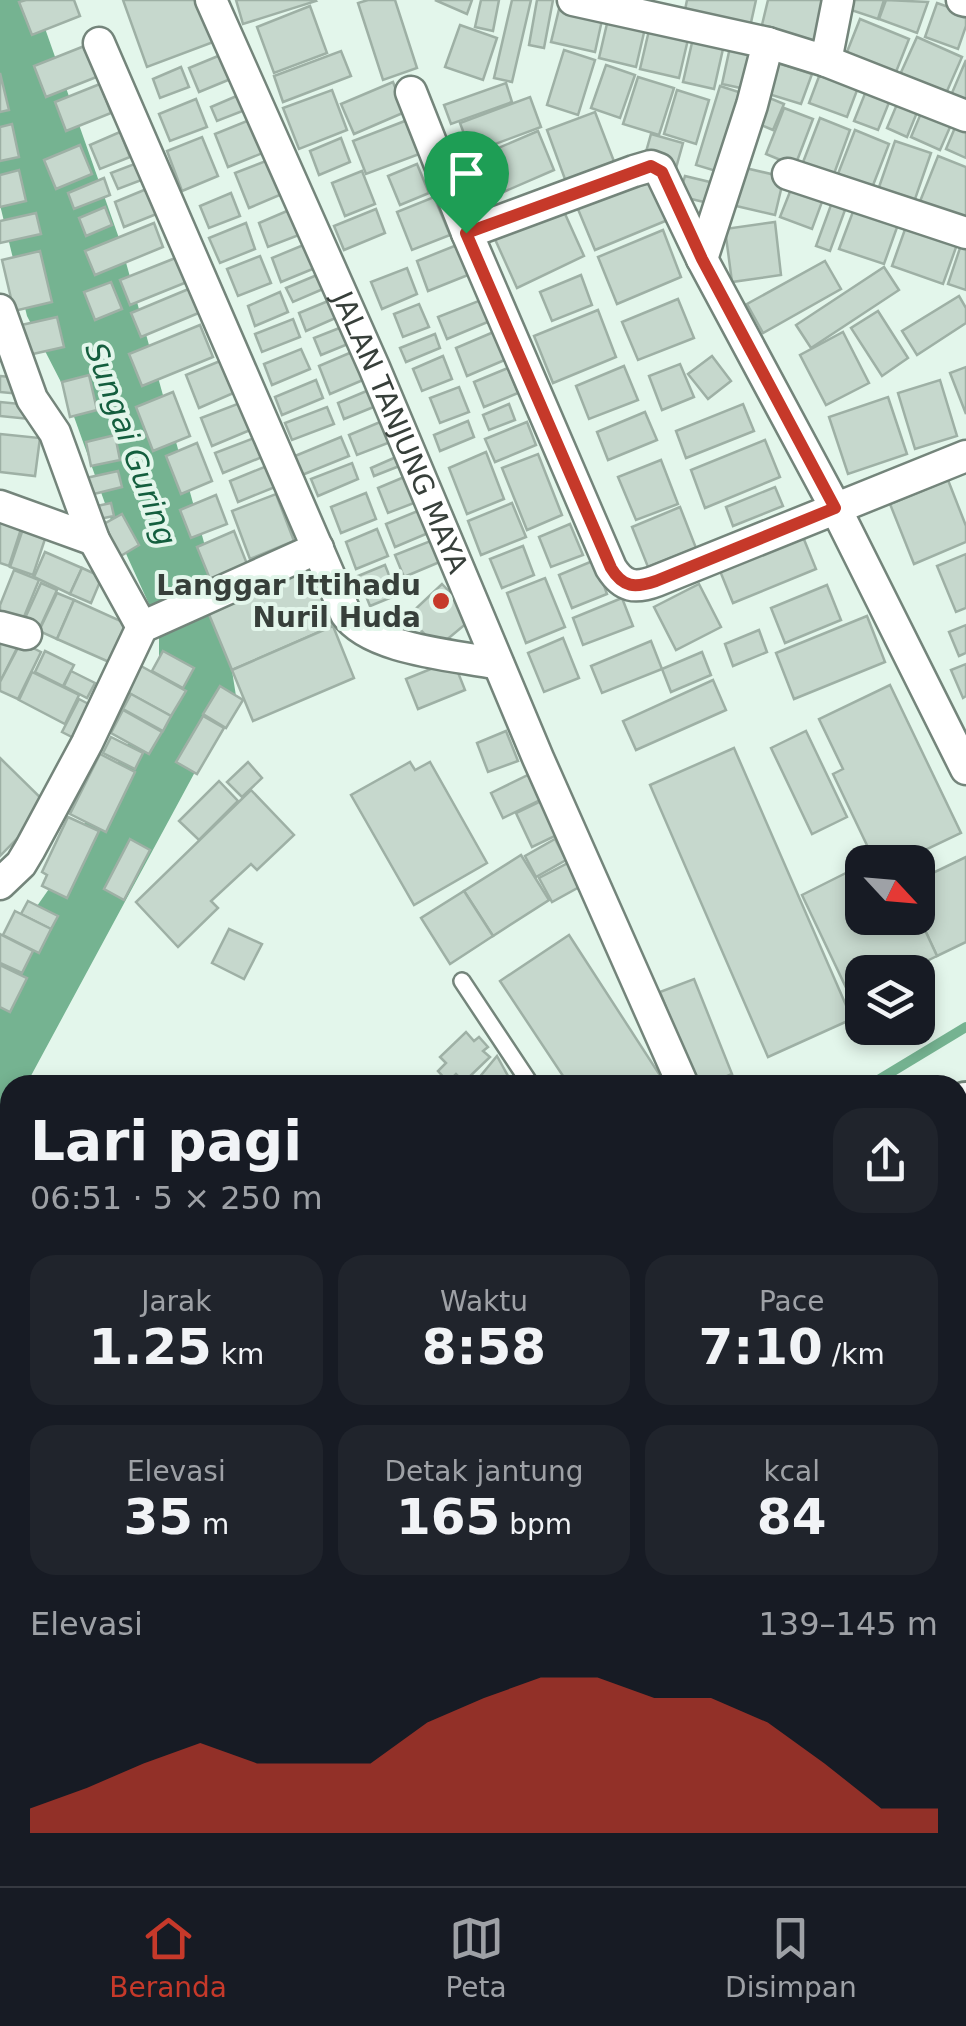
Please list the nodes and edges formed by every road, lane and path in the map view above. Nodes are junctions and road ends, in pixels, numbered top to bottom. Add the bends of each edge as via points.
1 (211, 0) edge
2 (573, 0) edge
3 (838, 0) edge
4 (768, 42) junction
5 (99, 43) dead end
6 (826, 61) junction
7 (411, 92) dead end
8 (966, 116) edge
9 (788, 174) dead end
10 (466, 233) junction
11 (966, 233) edge
12 (702, 259) junction
13 (0, 310) edge
14 (966, 456) edge
15 (0, 506) edge
16 (835, 508) junction
17 (94, 540) junction
18 (318, 548) junction
19 (150, 624) junction
20 (498, 664) junction
21 (966, 769) edge
22 (0, 884) edge
23 (462, 980) dead end
24 (524, 1075) edge
25 (680, 1075) edge

1 - 20 street, JALAN TANJUNG MAYA
2 - 4 street
3 - 6 street
4 - 6 street
4 - 12 street
5 - 18 street
6 - 8 street
7 - 10 street
9 - 11 street
10 - 12 street via 651,166 662,172
10 - 16 street via 619,581 656,581
12 - 16 street
13 - 17 street
14 - 16 street
15 - 17 street
16 - 21 street
17 - 19 street
18 - 19 street
18 - 20 street via 346,614 364,632
19 - 22 street via 30,849
20 - 25 street, JALAN TANJUNG MAYA
23 - 24 lane

